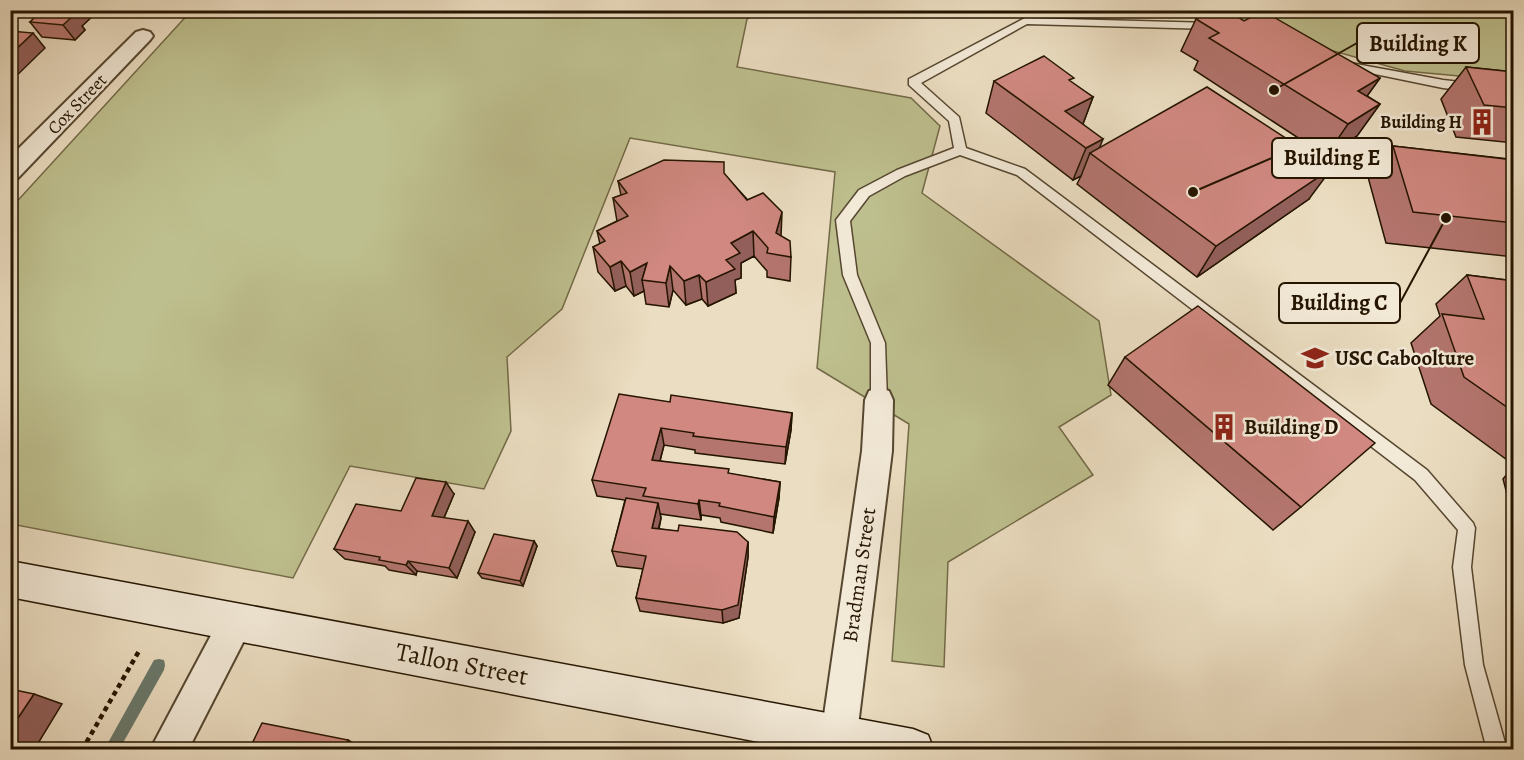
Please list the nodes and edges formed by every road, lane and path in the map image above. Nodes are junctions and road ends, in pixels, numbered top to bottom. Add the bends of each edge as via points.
1 (1227, 31) edge
2 (143, 36) dead end
3 (1333, 63) edge
4 (1514, 92) edge
5 (960, 150) junction
6 (10, 172) edge
7 (879, 400) joint
8 (10, 579) edge
9 (237, 621) junction
10 (140, 651) dead end
11 (838, 742) edge
12 (82, 750) edge
13 (168, 750) edge
14 (913, 750) edge
15 (1497, 750) edge

1 - 5 lane via 1206,25 1025,21 913,82 955,120
2 - 6 street, Cox Street
3 - 4 lane via 1443,84
5 - 7 lane via 901,173 864,193 843,220 850,275 878,343
5 - 15 lane via 1021,172 1421,475 1467,528 1462,567 1474,666
7 - 11 street, Bradman Street via 877,451
8 - 9 street, Tallon Street
9 - 11 street, Tallon Street
9 - 13 street
10 - 12 path
11 - 14 street, Tallon Street

